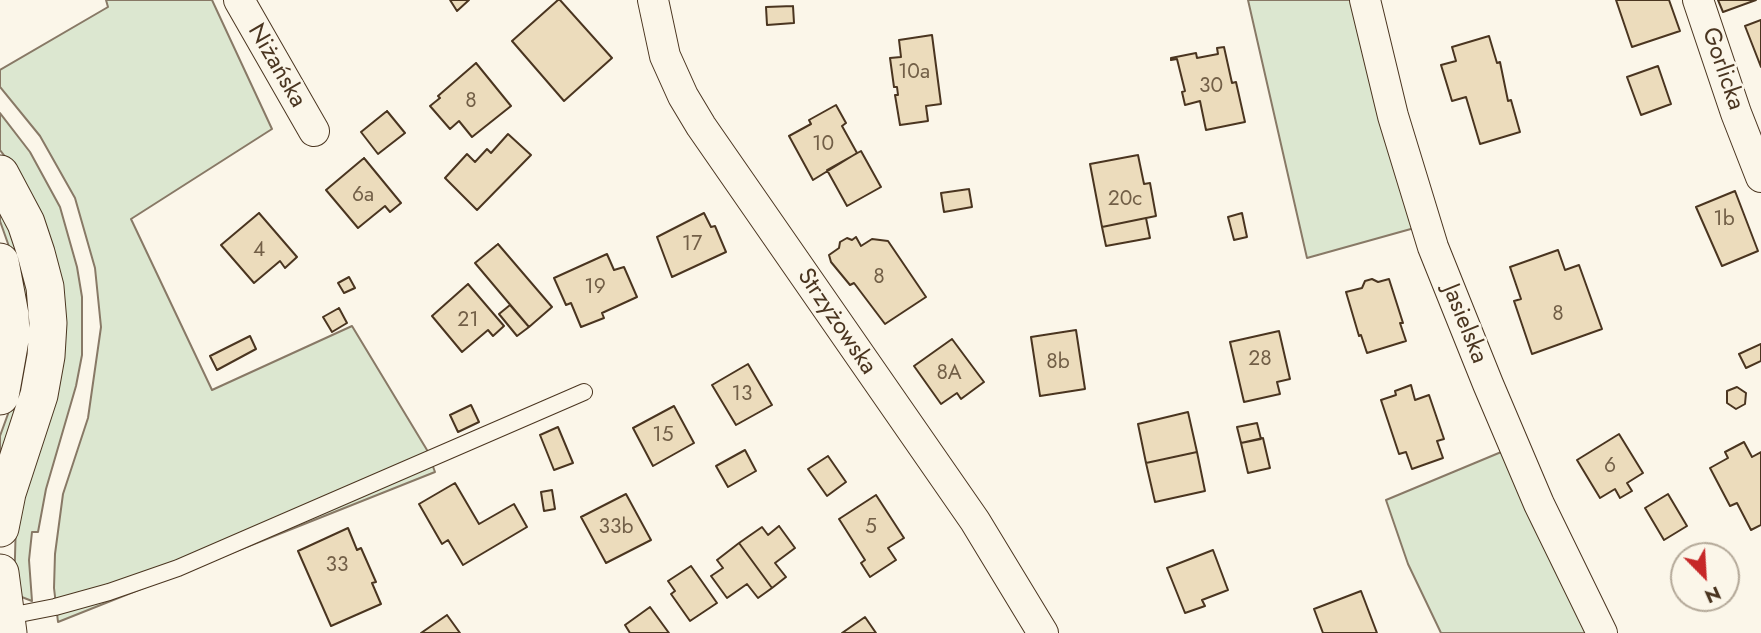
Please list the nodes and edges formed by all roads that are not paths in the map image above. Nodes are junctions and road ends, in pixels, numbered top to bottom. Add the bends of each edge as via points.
1 (239, 0) edge
2 (653, 0) edge
3 (1365, 0) edge
4 (1698, 0) edge
5 (314, 131) dead end
6 (0, 174) edge
7 (1761, 177) edge
8 (0, 262) edge
9 (584, 392) dead end
10 (0, 396) edge
11 (0, 528) edge
12 (0, 573) edge
13 (6, 625) edge
14 (1043, 633) edge
15 (1601, 633) edge

1 - 5 street, Niżańska
2 - 14 street, Strzyżowska via 666,56 701,126 975,521
3 - 15 street, Jasielska via 1393,116 1433,247 1539,504
4 - 7 street, Gorlicka
6 - 11 street via 36,253 48,323 39,395
8 - 10 street via 10,315
9 - 13 lane via 178,568
12 - 13 street

